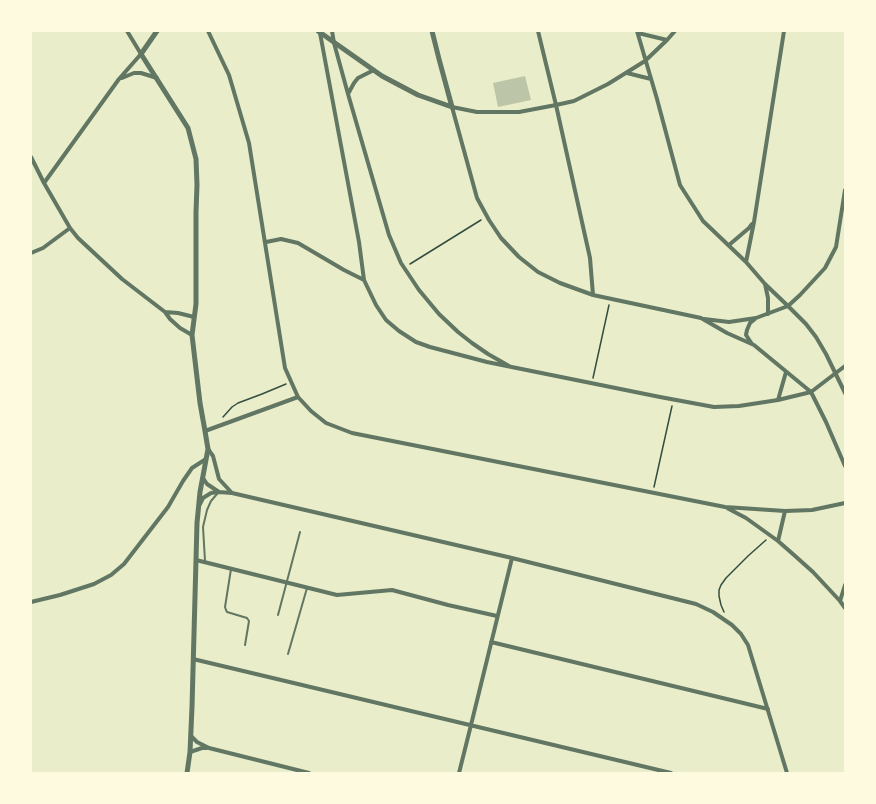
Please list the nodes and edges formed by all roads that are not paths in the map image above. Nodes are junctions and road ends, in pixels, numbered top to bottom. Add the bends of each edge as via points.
1 (127, 31) edge
2 (157, 31) edge
3 (208, 31) edge
4 (332, 31) edge
5 (432, 31) edge
6 (538, 31) edge
7 (675, 31) edge
8 (784, 31) edge
9 (319, 32) edge
10 (638, 32) edge
11 (667, 40) junction
12 (334, 43) junction
13 (141, 54) junction
14 (645, 61) junction
15 (374, 70) junction
16 (627, 73) junction
17 (157, 78) junction
18 (651, 78) junction
19 (119, 79) junction
20 (348, 94) junction
21 (556, 105) junction
22 (452, 107) junction
23 (31, 157) edge
24 (44, 183) junction
25 (845, 190) edge
26 (754, 222) junction
27 (70, 228) junction
28 (266, 242) junction
29 (729, 245) junction
30 (31, 253) edge
31 (746, 262) junction
32 (364, 280) junction
33 (765, 284) junction
34 (593, 295) junction
35 (788, 306) junction
36 (165, 312) junction
37 (768, 314) junction
38 (194, 317) junction
39 (701, 318) junction
40 (756, 318) junction
41 (729, 322) junction
42 (727, 333) junction
43 (192, 335) junction
44 (754, 345) junction
45 (845, 366) edge
46 (513, 368) junction
47 (786, 372) junction
48 (836, 373) junction
49 (811, 392) junction
50 (845, 393) edge
51 (298, 397) junction
52 (778, 400) junction
53 (205, 431) junction
54 (208, 449) junction
55 (206, 459) junction
56 (845, 466) edge
57 (202, 477) junction
58 (219, 492) junction
59 (232, 493) junction
60 (845, 503) edge
61 (198, 506) junction
62 (724, 507) junction
63 (785, 511) junction
64 (300, 532) dead end
65 (778, 541) junction
66 (512, 558) junction
67 (196, 560) junction
68 (206, 563) junction
69 (231, 569) junction
70 (287, 583) junction
71 (845, 585) edge
72 (307, 588) junction
73 (840, 601) junction
74 (31, 602) edge
75 (845, 608) edge
76 (278, 615) dead end
77 (497, 616) junction
78 (491, 642) junction
79 (245, 645) dead end
80 (288, 654) dead end
81 (193, 659) junction
82 (768, 709) junction
83 (471, 725) junction
84 (190, 736) junction
85 (209, 748) junction
86 (190, 752) junction
87 (187, 773) edge
88 (309, 773) edge
89 (459, 773) edge
90 (671, 773) edge
91 (786, 773) edge

1 - 13 street
2 - 13 street
3 - 28 street via 229,75 249,143
4 - 12 street
5 - 22 street
6 - 21 street
7 - 11 street
8 - 26 street
9 - 12 street
9 - 32 street
10 - 11 street
10 - 14 street
11 - 14 street
12 - 15 street
12 - 20 street
13 - 17 street
13 - 19 street
14 - 16 street
14 - 18 street
15 - 20 street via 358,78
15 - 22 street via 418,95
16 - 18 street
16 - 21 street via 574,101
17 - 19 street via 134,73
17 - 38 street via 188,128 196,159
18 - 29 street via 680,186 703,221
19 - 24 street
20 - 46 street via 389,235 401,262 438,314 472,343
21 - 22 street via 519,112 477,112
21 - 34 street via 590,258
22 - 34 street via 477,198 501,238 538,272
23 - 24 street
24 - 27 street
25 - 35 street via 836,247 825,268
26 - 29 street
26 - 31 street
27 - 30 street via 43,248
27 - 36 street via 122,279
28 - 32 street via 281,239 298,243
28 - 51 street via 285,368
29 - 31 street
31 - 33 street
32 - 46 street via 386,320 416,342
33 - 35 street
33 - 37 street
34 - 39 street
35 - 37 street
35 - 48 street via 816,337
36 - 38 street
36 - 43 street via 180,328
37 - 40 street
38 - 43 street
39 - 41 street
39 - 42 street
40 - 41 street
40 - 44 street via 750,323 746,335
41 - 42 street via 726,326
42 - 44 street
43 - 53 street
44 - 47 street
45 - 48 street
46 - 52 street via 714,407
47 - 49 street
47 - 52 street
48 - 49 street
48 - 50 street
49 - 52 street
49 - 56 street
51 - 53 street
51 - 62 street via 326,423 352,433
53 - 54 street
54 - 55 street
54 - 59 street via 213,456 219,479
55 - 57 street
55 - 74 street via 192,468 168,507 124,564 94,584
57 - 58 street
57 - 61 street
58 - 59 street
58 - 61 street via 210,493
58 - 68 lane via 211,501 203,527
59 - 66 street
60 - 63 street via 812,510
61 - 67 street
62 - 63 street
62 - 65 street via 746,518
63 - 65 street
64 - 70 lane
65 - 73 street via 814,572
66 - 77 street
66 - 82 street via 696,604 713,612 732,625 748,644
67 - 68 street
67 - 81 street
68 - 69 street
69 - 70 street
69 - 79 lane via 225,607 227,612 247,618 249,621
70 - 72 street
70 - 76 lane
71 - 73 street
72 - 77 street via 337,595 392,590
72 - 80 lane
73 - 75 street
77 - 78 street
78 - 82 street
78 - 83 street
81 - 83 street
81 - 84 street
82 - 91 street
83 - 89 street
83 - 90 street
84 - 85 street
84 - 86 street
85 - 86 street
85 - 88 street
86 - 87 street

